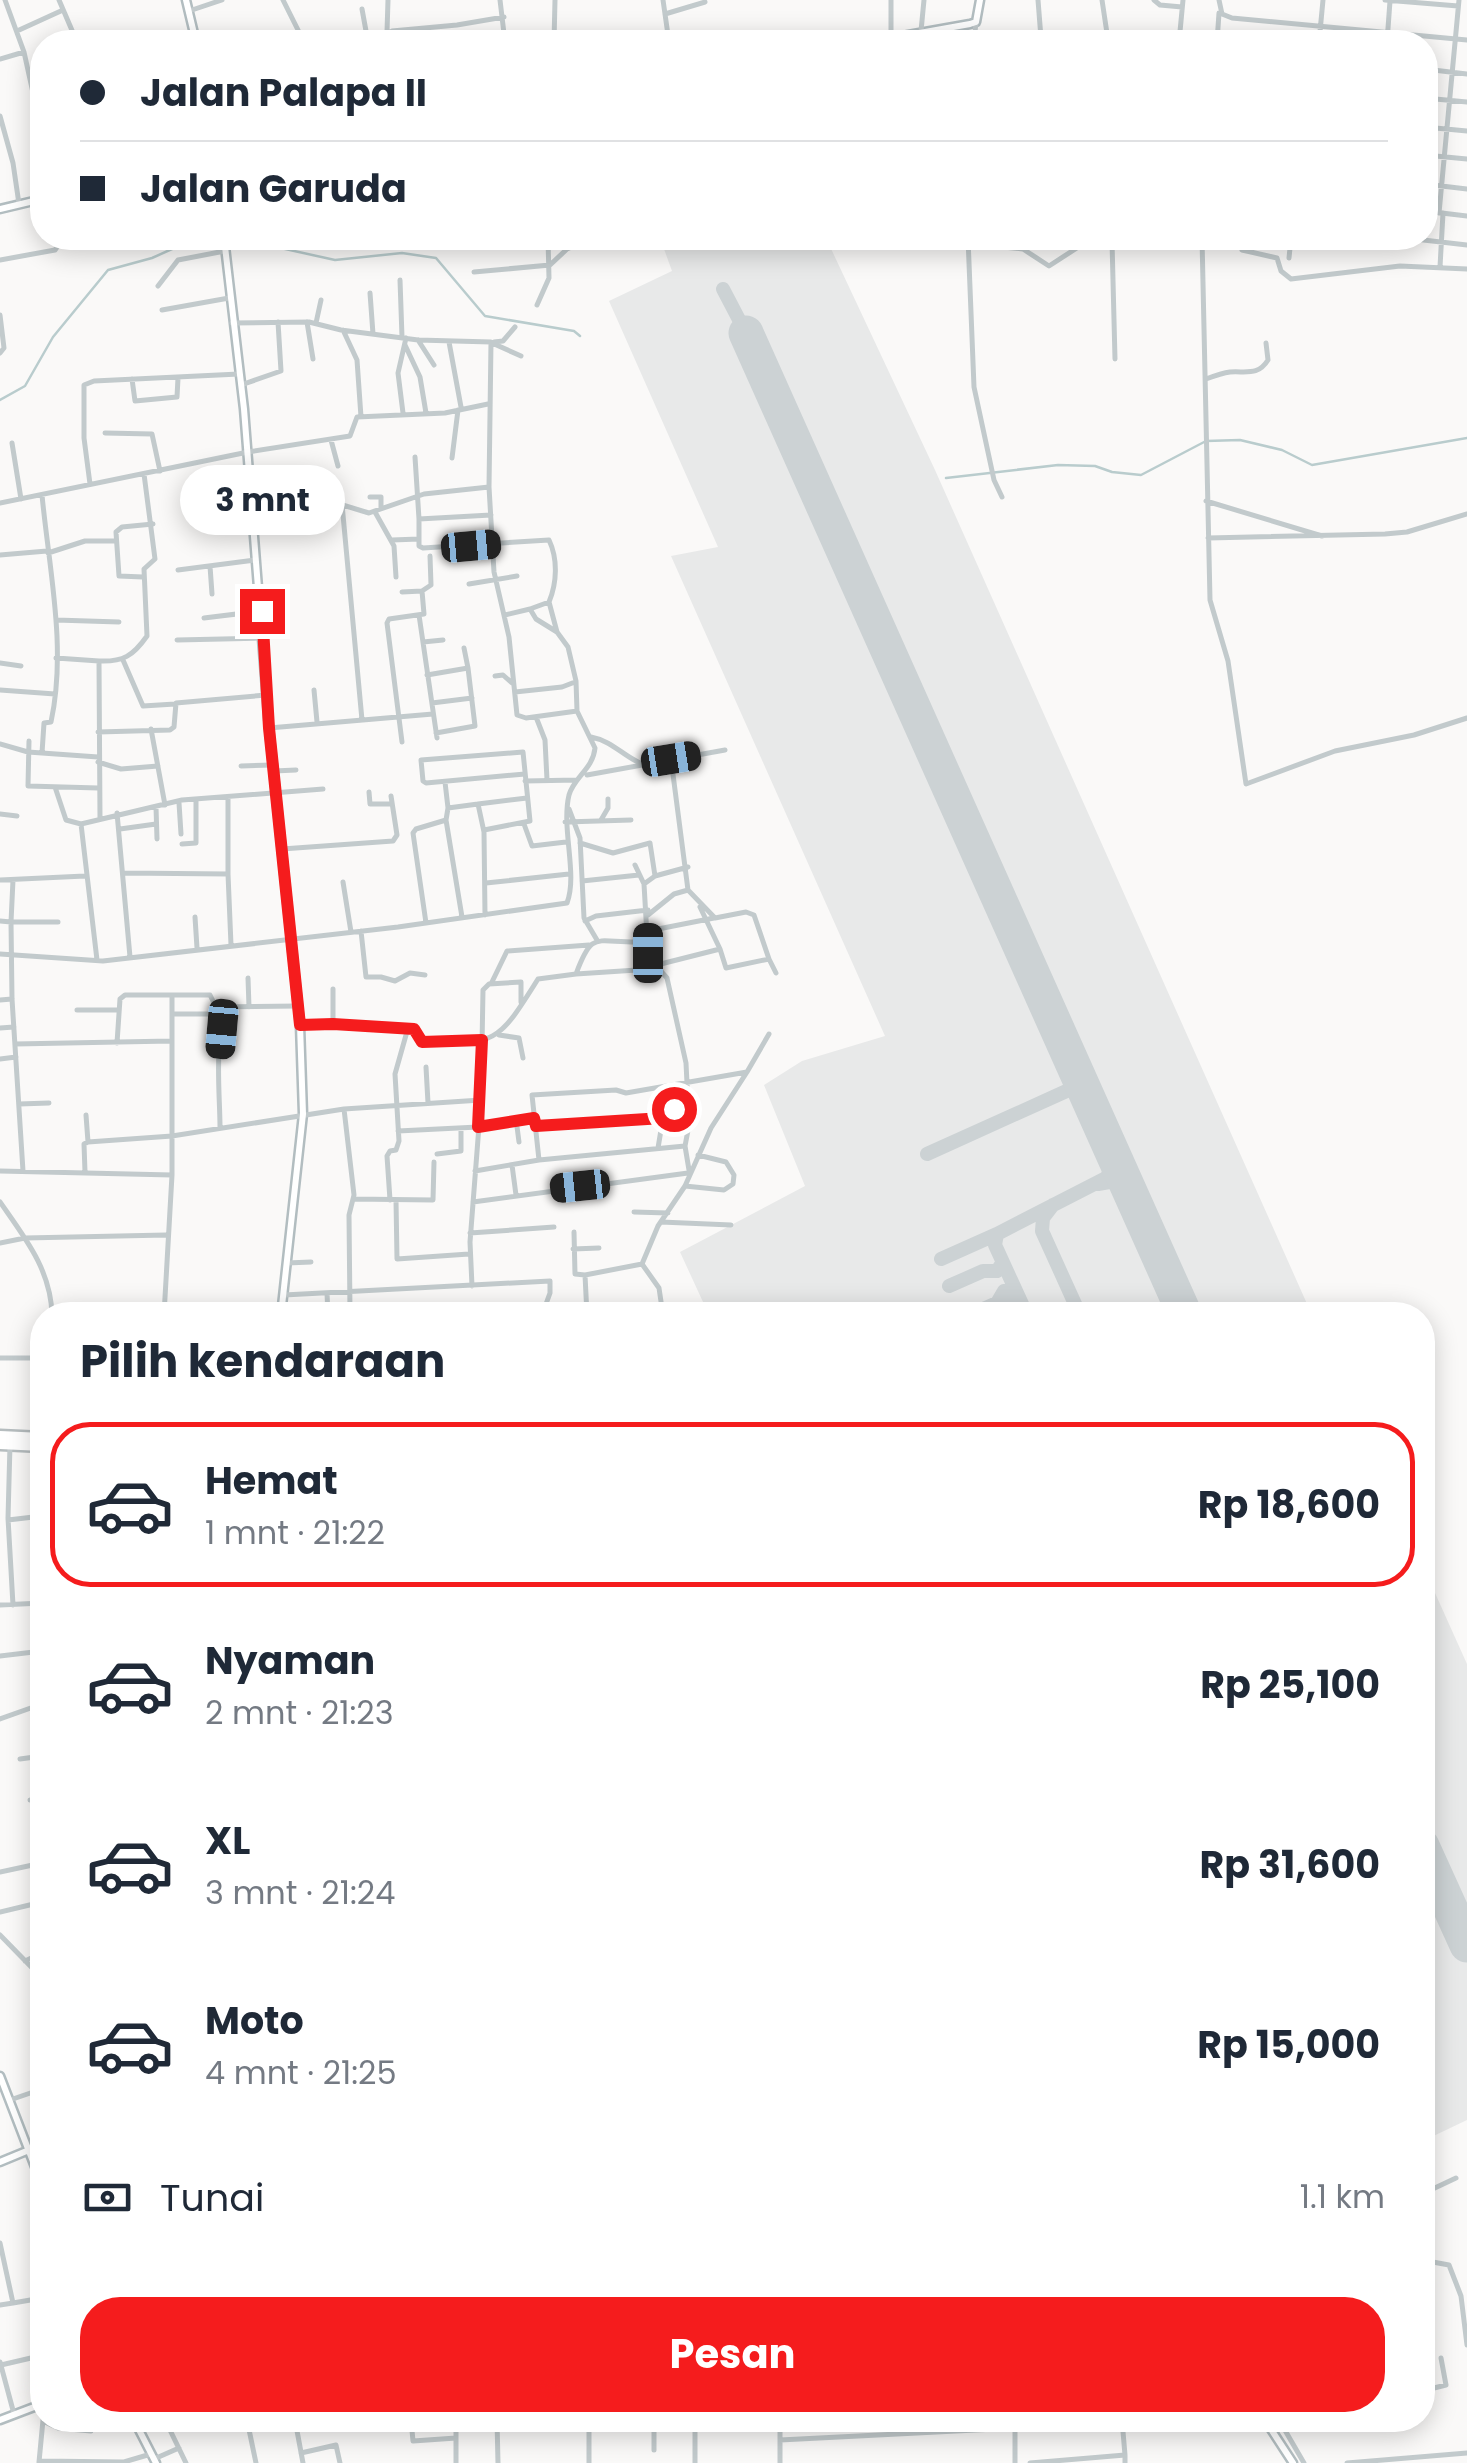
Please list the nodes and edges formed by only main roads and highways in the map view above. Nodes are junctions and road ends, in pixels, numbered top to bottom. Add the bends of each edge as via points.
1 (0, 1436) edge
2 (30, 1437) edge
3 (5, 1445) edge
4 (30, 1446) edge

1 - 2 highway
3 - 4 highway

